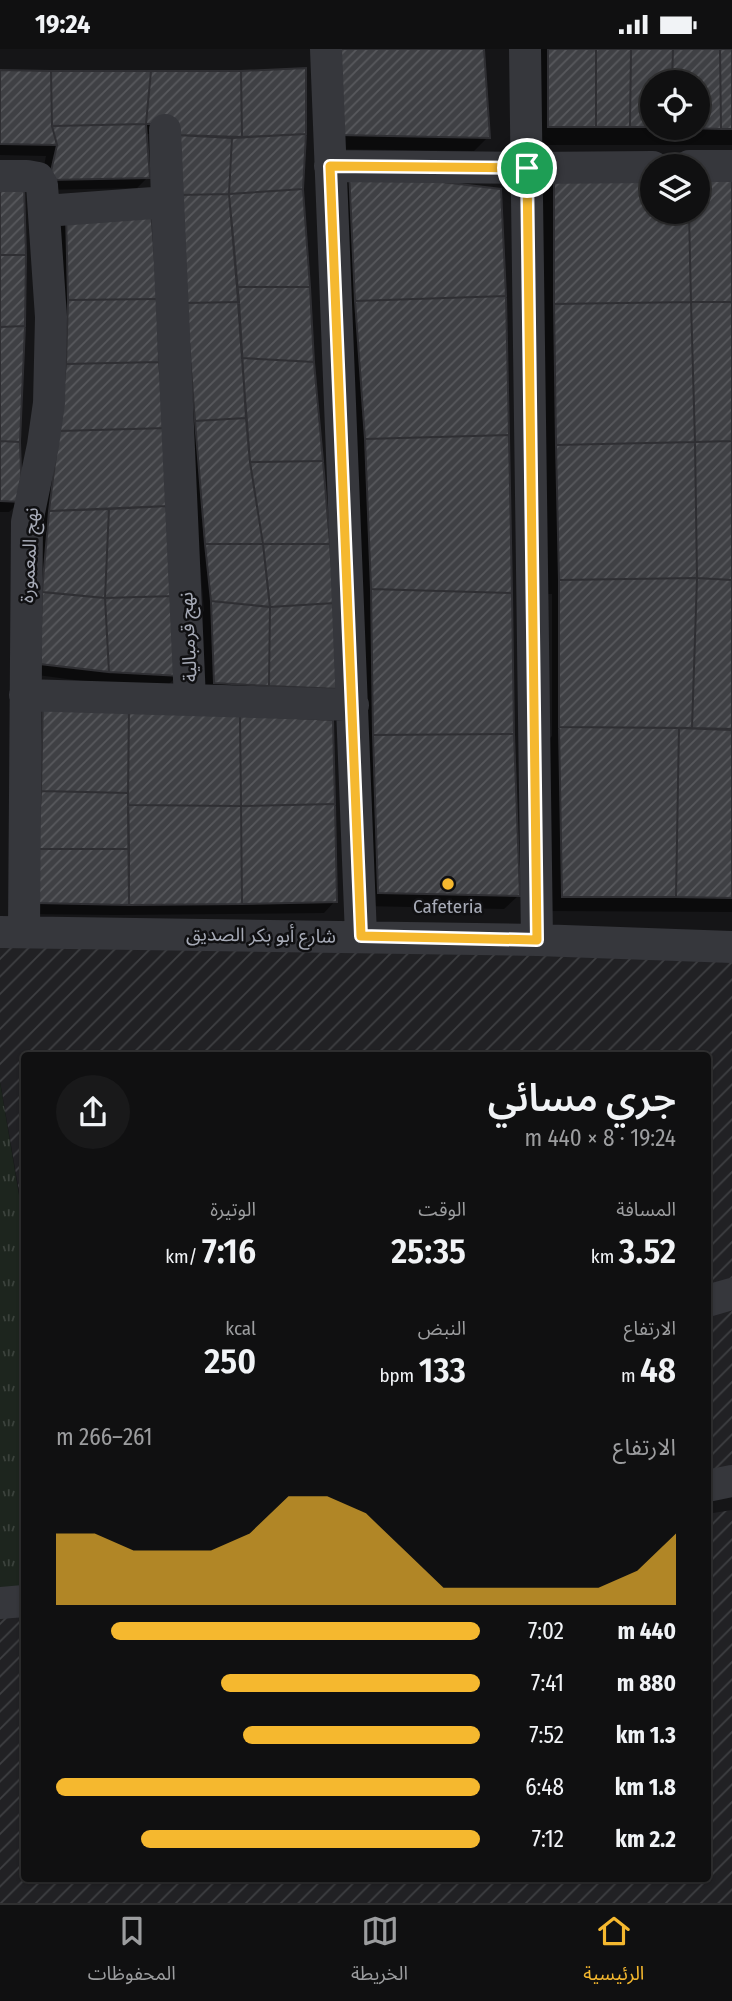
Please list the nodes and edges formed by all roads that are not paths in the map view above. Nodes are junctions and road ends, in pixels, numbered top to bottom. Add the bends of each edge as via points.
1 (306, 49) edge
2 (326, 49) edge
3 (525, 49) edge
4 (330, 166) junction
5 (710, 166) edge
6 (732, 166) edge
7 (640, 167) edge
8 (527, 168) junction
9 (0, 176) edge
10 (167, 202) junction
11 (44, 211) junction
12 (14, 521) edge
13 (190, 693) junction
14 (25, 695) junction
15 (353, 705) junction
16 (12, 931) edge
17 (361, 936) junction
18 (537, 940) junction
19 (732, 947) edge
20 (732, 1294) edge
21 (711, 1300) edge
22 (732, 1481) edge
23 (711, 1485) edge
24 (21, 1601) edge
25 (0, 1603) edge

1 - 2 street
2 - 4 street
3 - 8 street
4 - 8 street
4 - 15 street
5 - 6 street
7 - 8 street
8 - 18 street
9 - 11 street, نهج المعمورة via 38,178
10 - 11 street
10 - 13 street, نهج قرمبالية
10 - 13 street, نهج قرمبالية via 165,130
11 - 12 street, نهج المعمورة via 51,317 49,403 43,445
12 - 14 street, نهج المعمورة
13 - 14 street
13 - 15 street
14 - 16 street, نهج المعمورة
15 - 17 street
16 - 17 street, شارع أبو بكر الصديق
17 - 18 street, شارع أبو بكر الصديق
18 - 19 street, شارع أبو بكر الصديق
20 - 21 street
22 - 23 street
24 - 25 street

